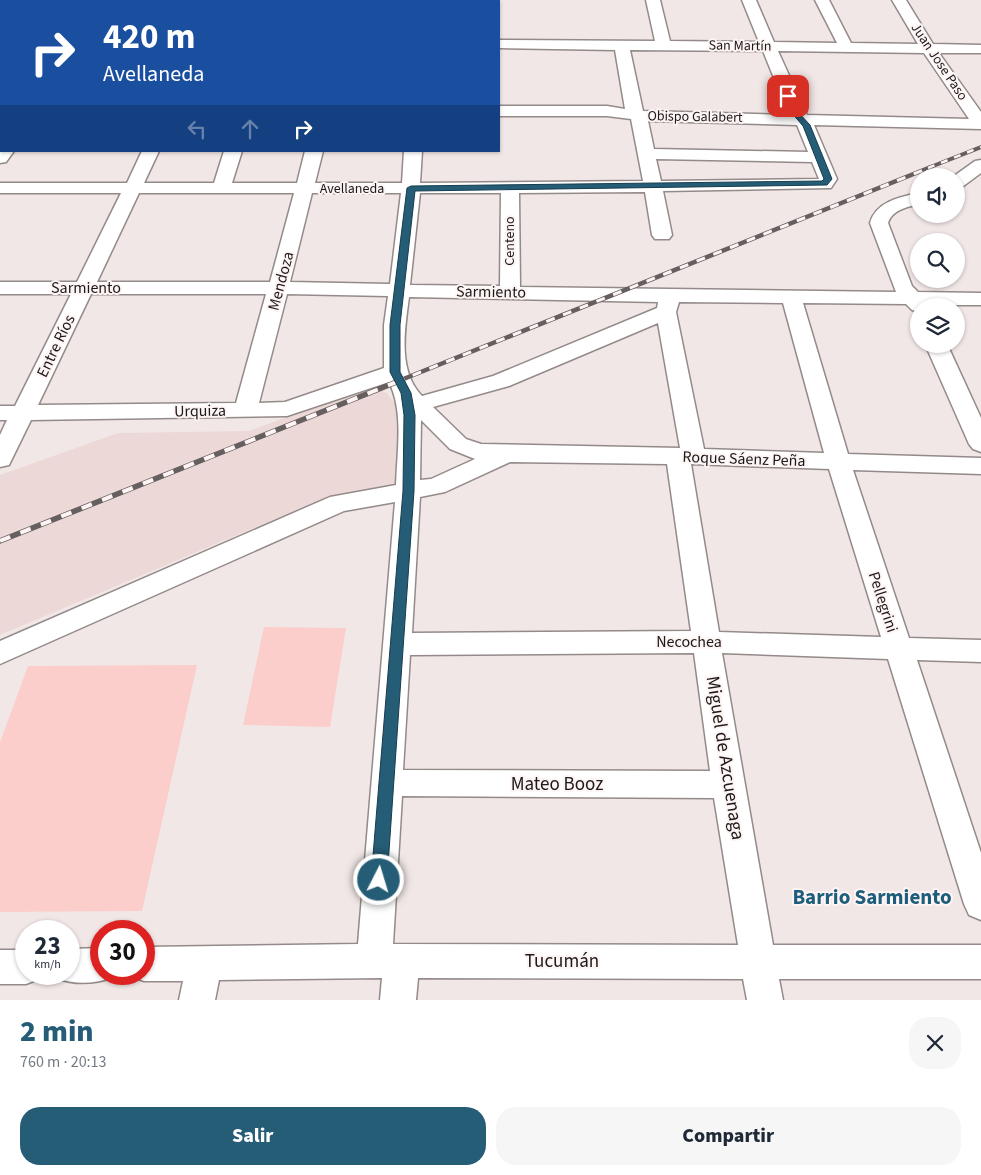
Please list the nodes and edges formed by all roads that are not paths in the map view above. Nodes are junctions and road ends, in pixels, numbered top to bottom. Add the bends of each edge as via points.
1 (653, 0) edge
2 (749, 0) edge
3 (822, 0) edge
4 (899, 0) edge
5 (500, 44) edge
6 (622, 45) junction
7 (663, 45) junction
8 (768, 47) junction
9 (846, 47) junction
10 (929, 48) junction
11 (981, 49) edge
12 (500, 111) edge
13 (636, 115) junction
14 (801, 120) junction
15 (981, 124) edge
16 (151, 152) edge
17 (234, 152) edge
18 (314, 152) edge
19 (413, 152) edge
20 (648, 154) junction
21 (819, 157) junction
22 (981, 165) edge
23 (965, 177) edge
24 (654, 187) junction
25 (0, 188) edge
26 (411, 188) junction
27 (510, 188) junction
28 (133, 189) junction
29 (221, 189) junction
30 (304, 189) junction
31 (910, 201) edge
32 (662, 235) dead end
33 (0, 288) edge
34 (84, 288) junction
35 (280, 288) junction
36 (400, 290) junction
37 (510, 293) junction
38 (791, 297) junction
39 (912, 298) edge
40 (981, 300) edge
41 (965, 301) edge
42 (910, 303) edge
43 (668, 304) junction
44 (940, 353) edge
45 (406, 390) junction
46 (246, 410) junction
47 (23, 412) junction
48 (0, 413) edge
49 (981, 444) edge
50 (507, 454) junction
51 (685, 456) junction
52 (0, 460) edge
53 (839, 463) junction
54 (981, 466) edge
55 (408, 491) junction
56 (707, 642) junction
57 (397, 644) junction
58 (898, 647) junction
59 (981, 651) edge
60 (0, 653) edge
61 (387, 783) junction
62 (728, 785) junction
63 (981, 904) edge
64 (388, 961) junction
65 (204, 962) junction
66 (758, 962) junction
67 (981, 962) edge
68 (155, 964) edge
69 (0, 967) edge
70 (15, 967) edge
71 (197, 1000) edge
72 (398, 1000) edge
73 (765, 1000) edge

1 - 7 street
2 - 8 street
3 - 9 street
4 - 10 street, Juan Jose Paso
5 - 6 street, San Martín
6 - 7 street, San Martín
6 - 13 street
7 - 8 street, San Martín
8 - 9 street, San Martín
8 - 14 street
9 - 10 street, San Martín
10 - 11 street, San Martín
10 - 15 street, Juan Jose Paso
12 - 13 street, Obispo Galabert
13 - 14 street, Obispo Galabert
13 - 20 street
14 - 15 street, Obispo Galabert
14 - 21 street
16 - 28 street, Entre Ríos
17 - 29 street
18 - 30 street, Mendoza
19 - 26 street
20 - 21 street
20 - 24 street
21 - 24 street, Avellaneda via 828,179 824,184
22 - 23 street
24 - 27 street, Avellaneda
24 - 32 street
25 - 28 street, Avellaneda
26 - 27 street, Avellaneda
26 - 30 street, Avellaneda
26 - 36 street
27 - 37 street, Centeno
28 - 29 street, Avellaneda
28 - 34 street, Entre Ríos
29 - 30 street, Avellaneda
30 - 35 street, Mendoza
31 - 39 street via 887,210 880,216 879,223 903,288
33 - 34 street, Sarmiento
34 - 35 street, Sarmiento
34 - 47 street, Entre Ríos
35 - 36 street, Sarmiento
35 - 46 street, Mendoza
36 - 37 street, Sarmiento
36 - 45 street via 395,325
37 - 43 street, Sarmiento
38 - 42 street, Sarmiento
38 - 43 street, Sarmiento
38 - 53 street, Pellegrini
40 - 41 street, Sarmiento
43 - 45 street, Urquiza via 501,381
43 - 51 street, Miguel de Azcuenaga
44 - 49 street
45 - 46 street, Urquiza via 287,408
45 - 50 street, Roque Sáenz Peña via 465,448
45 - 55 street via 409,415
46 - 47 street, Urquiza
47 - 48 street, Urquiza
47 - 52 street, Entre Ríos
50 - 51 street, Roque Sáenz Peña
50 - 55 street, Roque Sáenz Peña via 436,486
51 - 53 street, Roque Sáenz Peña
51 - 56 street, Miguel de Azcuenaga
53 - 54 street, Roque Sáenz Peña
53 - 58 street, Pellegrini
55 - 57 street
55 - 60 street, Roque Sáenz Peña via 339,503
56 - 57 street, Necochea
56 - 58 street, Necochea
56 - 62 street, Miguel de Azcuenaga
57 - 61 street
58 - 59 street, Necochea
58 - 63 street, Pellegrini
61 - 62 street, Mateo Booz
61 - 64 street
62 - 66 street, Miguel de Azcuenaga
64 - 65 street, Tucumán
64 - 66 street, Tucumán
64 - 72 street
65 - 68 street, Tucumán
65 - 71 street
66 - 67 street, Tucumán
66 - 73 street, Miguel de Azcuenaga
69 - 70 street

